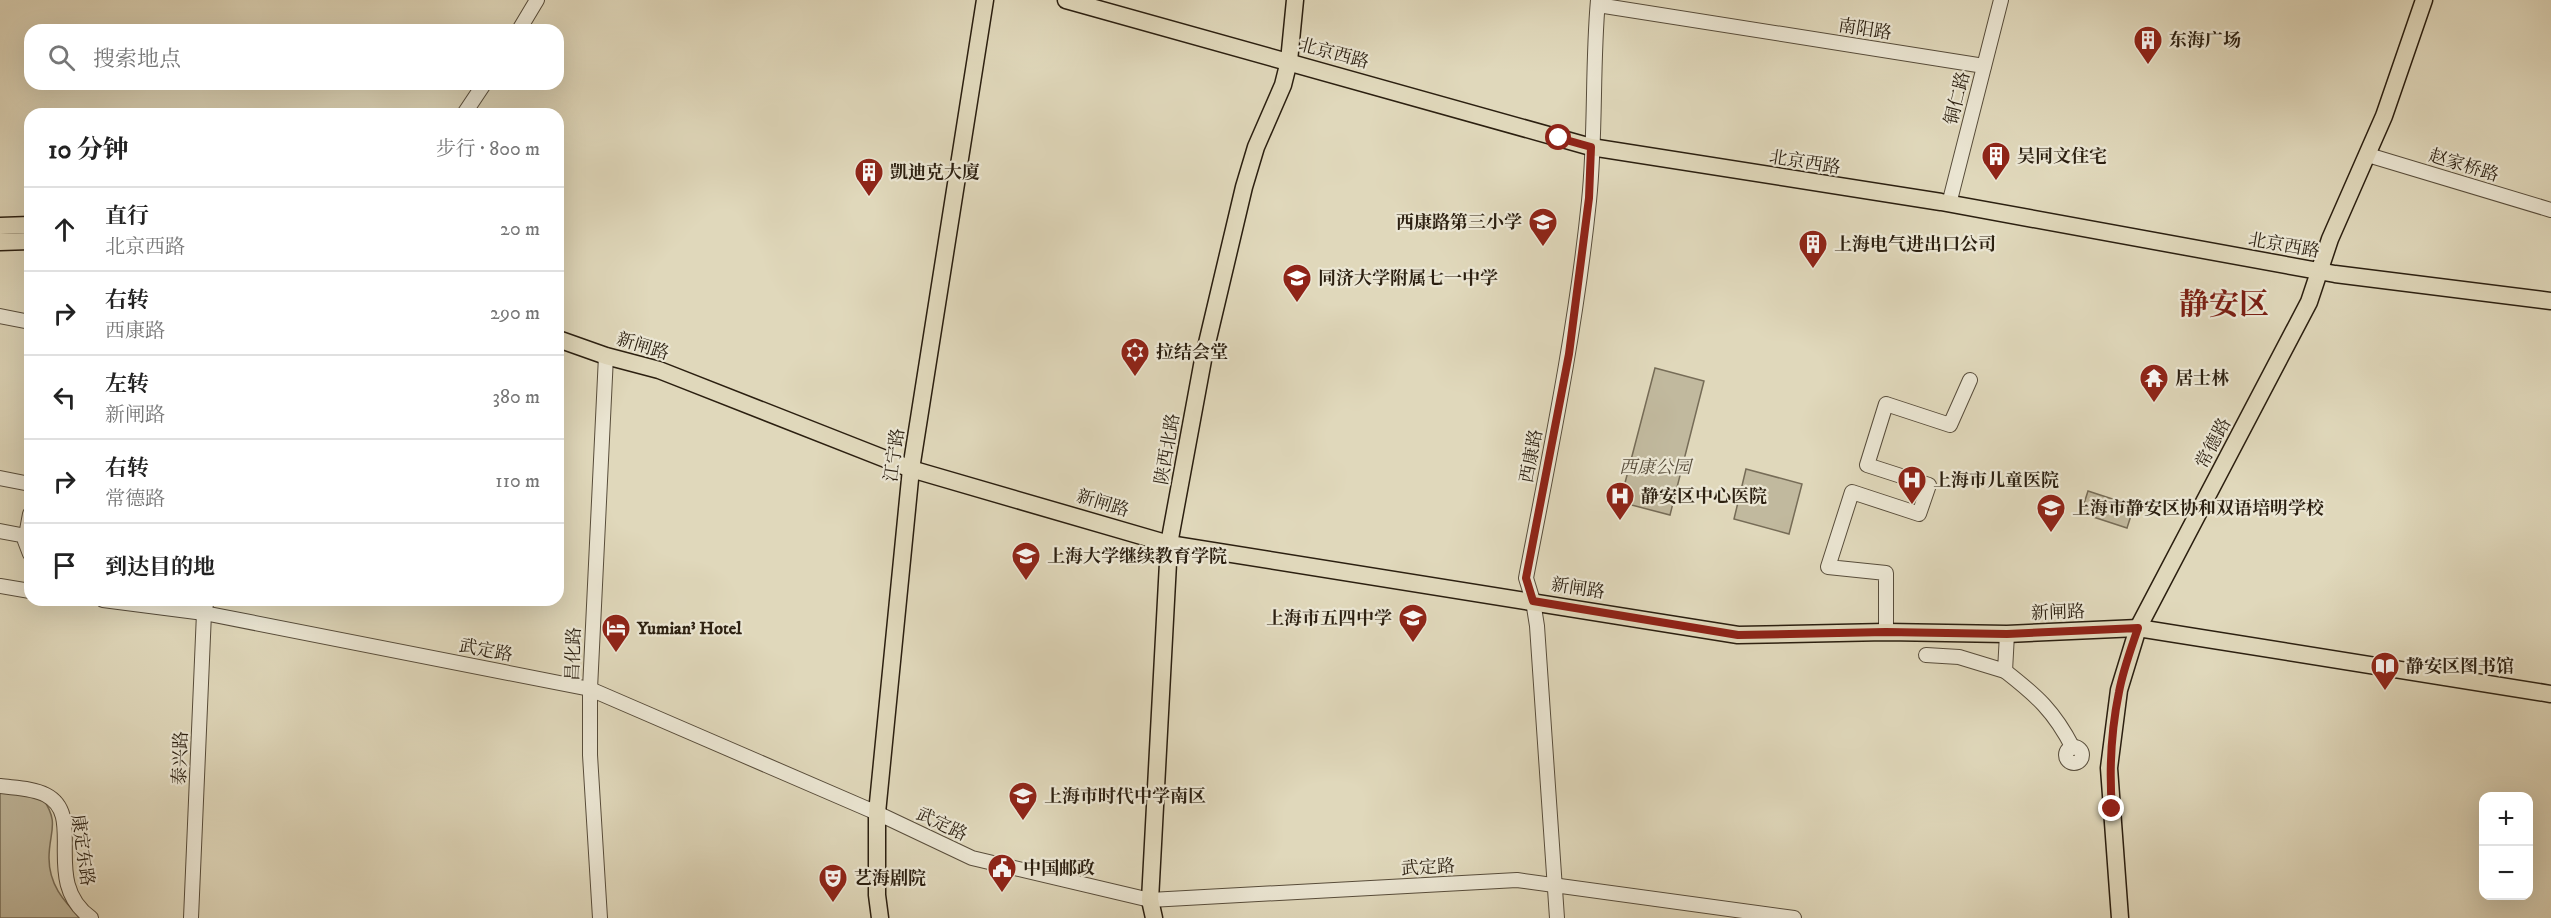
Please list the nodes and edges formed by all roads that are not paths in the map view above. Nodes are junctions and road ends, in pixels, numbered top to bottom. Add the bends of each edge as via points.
1 (537, 0) edge
2 (985, 0) edge
3 (1066, 0) edge
4 (1295, 0) edge
5 (2001, 0) edge
6 (2424, 0) edge
7 (1598, 2) edge
8 (523, 24) edge
9 (1289, 61) junction
10 (1984, 66) junction
11 (480, 90) edge
12 (468, 108) edge
13 (1591, 147) junction
14 (2368, 154) junction
15 (1949, 204) junction
16 (2551, 210) edge
17 (24, 225) edge
18 (0, 226) edge
19 (24, 241) edge
20 (0, 242) edge
21 (2319, 271) junction
22 (2551, 301) edge
23 (0, 316) edge
24 (24, 321) edge
25 (564, 341) edge
26 (606, 356) junction
27 (1970, 380) dead end
28 (911, 469) junction
29 (0, 478) edge
30 (24, 483) edge
31 (0, 531) edge
32 (24, 536) edge
33 (1169, 544) junction
34 (0, 586) edge
35 (24, 590) edge
36 (1533, 601) junction
37 (206, 607) edge
38 (2138, 628) junction
39 (1886, 632) junction
40 (2007, 634) junction
41 (1926, 655) dead end
42 (2005, 671) junction
43 (590, 689) junction
44 (2551, 694) edge
45 (2073, 748) dead end
46 (0, 786) edge
47 (877, 813) junction
48 (1557, 887) junction
49 (1150, 900) junction
50 (91, 918) edge
51 (190, 918) edge
52 (600, 918) edge
53 (880, 918) edge
54 (1154, 918) edge
55 (1557, 918) edge
56 (1794, 918) edge
57 (2120, 918) edge

1 - 8 street
2 - 28 main road, 江宁路
3 - 9 main road, 北京西路
4 - 9 main road, 陕西北路
5 - 10 street, 铜仁路
6 - 14 main road, 常德路
7 - 10 street, 南阳路
7 - 13 street, 西康路
9 - 13 main road, 北京西路
9 - 33 main road, 陕西北路 via 1244,187 1203,360
10 - 15 street, 铜仁路
11 - 12 street
13 - 15 main road, 北京西路
13 - 36 street, 西康路 via 1589,198 1569,354 1526,578
14 - 16 street, 赵家桥路
14 - 21 main road, 常德路
15 - 21 main road, 北京西路
17 - 18 main road
19 - 20 main road
21 - 22 main road, 北京西路
21 - 38 main road, 常德路 via 2309,302
23 - 24 street
25 - 26 main road, 新闸路
26 - 28 main road, 新闸路 via 659,370
26 - 43 street, 昌化路
27 - 39 street via 1950,425 1886,404 1867,465 1929,485 1919,514 1852,492 1828,567 1886,573
28 - 33 main road, 新闸路
28 - 47 main road, 江宁路
29 - 30 street
31 - 32 street
33 - 36 main road, 新闸路
33 - 49 main road, 陕西北路
34 - 35 street
36 - 39 main road, 新闸路 via 1738,635
36 - 48 street, 西康路
37 - 43 street, 武定路
37 - 51 street, 泰兴路
38 - 40 main road, 新闸路
38 - 44 main road, 新闸路
38 - 57 main road, 常德路 via 2119,690 2109,768
39 - 40 main road, 新闸路
40 - 42 street
41 - 42 street via 1959,657
42 - 45 street via 2040,698
43 - 47 street, 武定路
43 - 52 street, 昌化路
46 - 50 street, 康定东路 via 47,795 63,814 67,886 72,899
47 - 49 street, 武定路 via 984,862
47 - 53 main road, 江宁路
48 - 49 street, 武定路 via 1517,880
48 - 55 street, 西康路
48 - 56 street, 武定路
49 - 54 main road, 陕西北路

